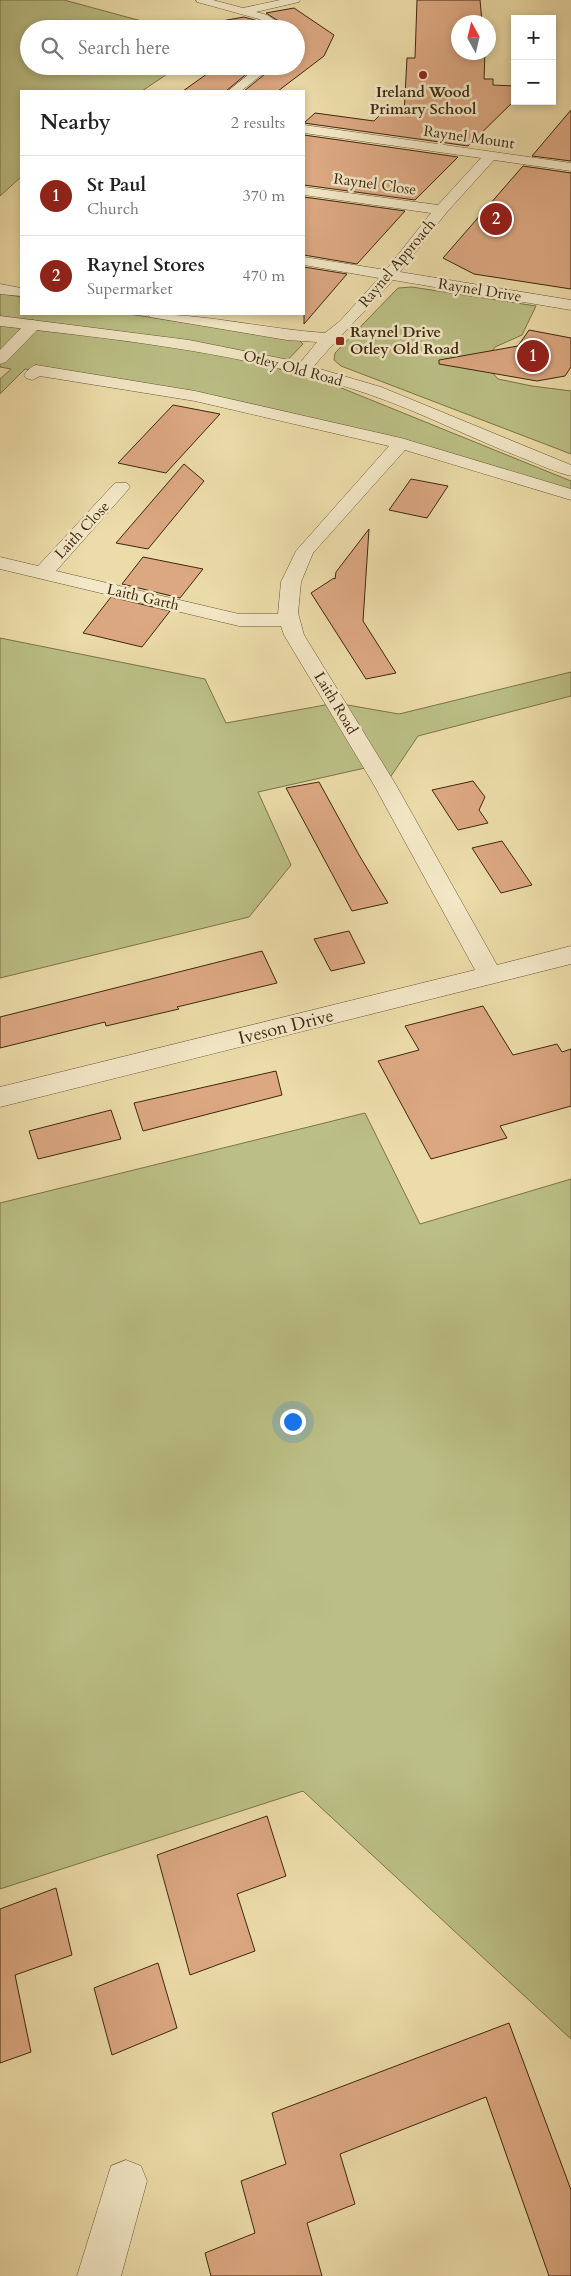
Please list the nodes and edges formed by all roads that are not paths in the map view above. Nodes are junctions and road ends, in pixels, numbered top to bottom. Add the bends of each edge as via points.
1 (201, 0) edge
2 (296, 0) edge
3 (244, 12) junction
4 (268, 20) edge
5 (255, 75) edge
6 (235, 90) edge
7 (305, 129) edge
8 (490, 156) junction
9 (571, 167) edge
10 (305, 191) edge
11 (441, 210) junction
12 (305, 260) edge
13 (389, 276) junction
14 (0, 289) edge
15 (20, 292) edge
16 (571, 304) edge
17 (161, 315) edge
18 (0, 321) edge
19 (33, 325) junction
20 (329, 338) junction
21 (0, 359) edge
22 (303, 369) junction
23 (32, 375) dead end
24 (401, 443) junction
25 (571, 470) edge
26 (121, 487) dead end
27 (571, 496) edge
28 (0, 563) edge
29 (43, 572) junction
30 (288, 620) junction
31 (571, 955) edge
32 (491, 976) junction
33 (0, 1097) edge
34 (126, 2180) dead end
35 (98, 2276) edge

1 - 3 street
2 - 3 street
3 - 4 street
5 - 6 street
7 - 8 street, Raynel Mount
8 - 9 street, Raynel Mount
8 - 11 street, Raynel Approach
10 - 11 street, Raynel Close
11 - 13 street, Raynel Approach
12 - 13 street, Raynel Drive
13 - 16 street, Raynel Drive
13 - 20 street, Raynel Approach
14 - 15 street
17 - 20 street, Otley Old Road via 287,335
18 - 19 street, Otley Old Road
19 - 21 street
19 - 22 street, Otley Old Road via 243,354
20 - 22 street, Raynel Approach
22 - 25 street, Otley Old Road via 375,391
23 - 24 street via 36,370 195,396
24 - 27 street
24 - 30 street, Laith Road via 305,551 290,584 286,608
26 - 29 street, Laith Close
28 - 29 street, Laith Garth
29 - 30 street, Laith Garth via 240,620
30 - 32 street, Laith Road via 385,785
31 - 32 street, Iveson Drive
32 - 33 street, Iveson Drive
34 - 35 street

